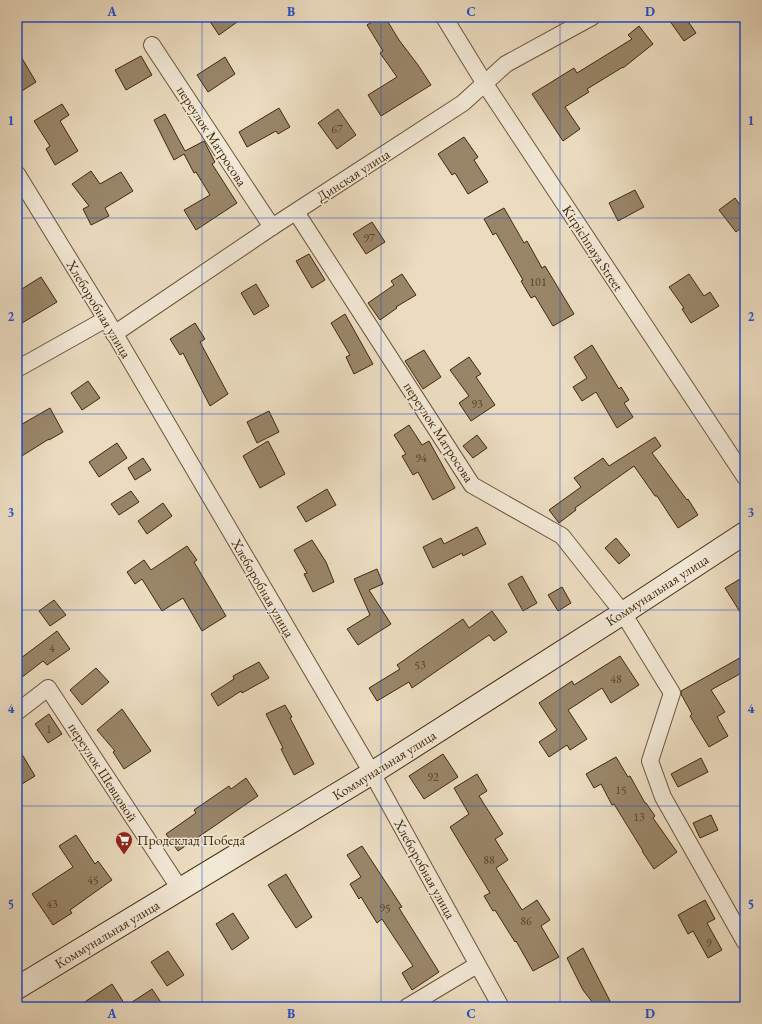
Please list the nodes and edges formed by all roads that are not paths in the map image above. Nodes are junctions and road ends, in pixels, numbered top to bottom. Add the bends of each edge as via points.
1 (444, 17) edge
2 (592, 17) edge
3 (152, 45) dead end
4 (485, 84) junction
5 (17, 174) edge
6 (296, 212) junction
7 (272, 227) junction
8 (106, 319) junction
9 (114, 334) junction
10 (17, 370) edge
11 (745, 477) edge
12 (745, 533) edge
13 (623, 613) junction
14 (17, 712) edge
15 (372, 773) junction
16 (180, 889) junction
17 (745, 942) edge
18 (477, 965) junction
19 (17, 988) edge
20 (407, 1007) edge
21 (501, 1007) edge

1 - 4 street, Kirpichnaya Street
2 - 4 street, Динская улица via 506,64
3 - 7 street, переулок Матросова
4 - 6 street, Динская улица via 463,103
4 - 11 street, Kirpichnaya Street
5 - 8 street, Хлеборобная улица
6 - 7 street, Динская улица
6 - 13 street, переулок Матросова via 472,485 562,536
7 - 9 street, Динская улица
8 - 9 street, Хлеборобная улица
8 - 10 street
9 - 15 street, Хлеборобная улица
12 - 13 street, Коммунальная улица
13 - 15 street, Коммунальная улица
13 - 17 street, переулок Матросова via 672,692 650,761 663,797
14 - 16 street, переулок Шевцовой via 48,688
15 - 16 street, Коммунальная улица
15 - 18 street, Хлеборобная улица
16 - 19 street, Коммунальная улица
18 - 20 street
18 - 21 street, Хлеборобная улица

